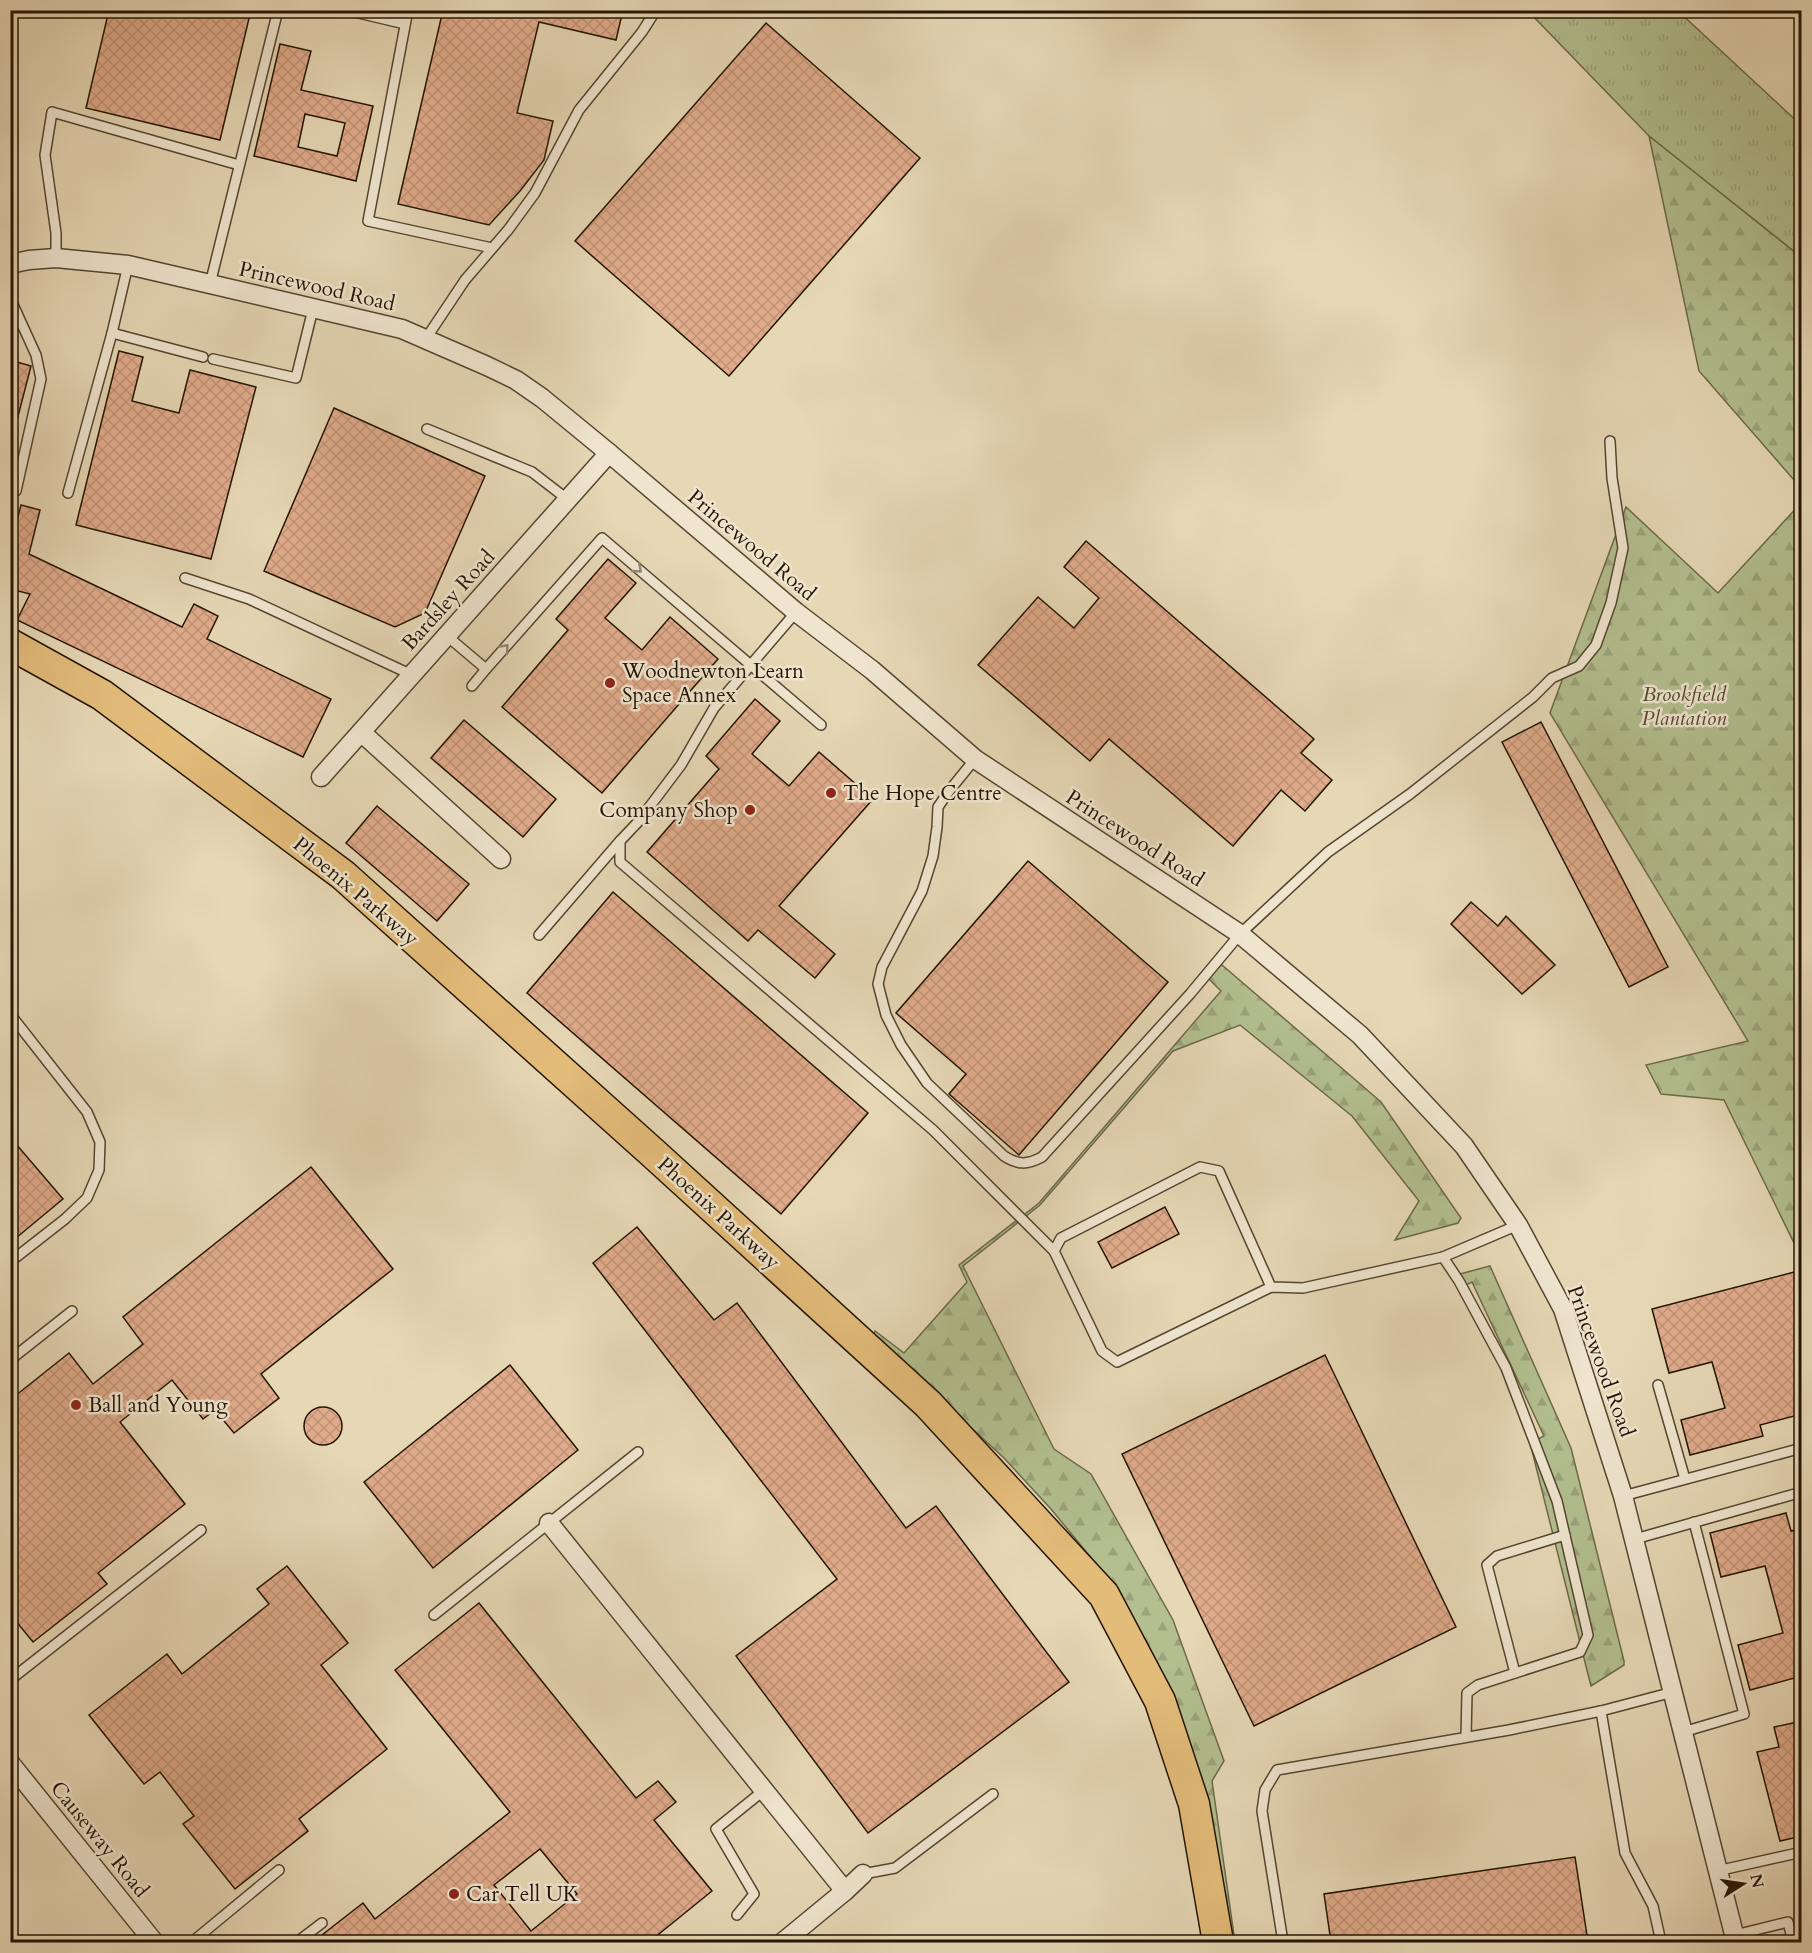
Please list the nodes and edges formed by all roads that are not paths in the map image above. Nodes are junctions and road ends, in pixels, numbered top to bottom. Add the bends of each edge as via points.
1 (278, 10) edge
2 (346, 10) edge
3 (408, 10) edge
4 (656, 10) edge
5 (405, 24) junction
6 (239, 165) junction
7 (492, 248) junction
8 (56, 258) junction
9 (10, 264) edge
10 (128, 265) junction
11 (210, 284) junction
12 (10, 298) edge
13 (313, 309) junction
14 (112, 333) junction
15 (425, 340) junction
16 (203, 357) dead end
17 (213, 359) dead end
18 (427, 429) dead end
19 (1610, 441) dead end
20 (609, 453) junction
21 (15, 491) dead end
22 (69, 493) dead end
23 (567, 499) junction
24 (185, 578) dead end
25 (796, 612) junction
26 (447, 636) junction
27 (10, 645) edge
28 (750, 665) junction
29 (486, 669) junction
30 (412, 675) junction
31 (472, 686) dead end
32 (821, 725) dead end
33 (361, 732) junction
34 (975, 759) junction
35 (321, 777) dead end
36 (620, 841) junction
37 (501, 859) dead end
38 (1240, 934) junction
39 (540, 935) dead end
40 (10, 1014) edge
41 (1518, 1225) junction
42 (1054, 1251) junction
43 (1443, 1257) junction
44 (10, 1262) edge
45 (1271, 1287) junction
46 (72, 1311) dead end
47 (10, 1360) edge
48 (1658, 1385) dead end
49 (1802, 1448) edge
50 (638, 1452) dead end
51 (1685, 1479) junction
52 (1802, 1492) edge
53 (1623, 1496) junction
54 (1694, 1522) junction
55 (549, 1524) junction
56 (201, 1530) dead end
57 (1565, 1535) junction
58 (1635, 1539) junction
59 (434, 1615) dead end
60 (1515, 1673) junction
61 (10, 1680) edge
62 (1673, 1692) junction
63 (1601, 1712) junction
64 (1683, 1732) junction
65 (1466, 1737) junction
66 (10, 1763) edge
67 (763, 1791) junction
68 (993, 1794) dead end
69 (1802, 1852) edge
70 (279, 1870) dead end
71 (1717, 1871) junction
72 (863, 1874) joint
73 (845, 1891) junction
74 (737, 1916) dead end
75 (322, 1923) dead end
76 (1735, 1939) edge
77 (154, 1942) edge
78 (192, 1942) edge
79 (297, 1942) edge
80 (783, 1942) edge
81 (1218, 1942) edge
82 (1283, 1942) edge
83 (1660, 1942) edge
84 (1793, 1942) edge

1 - 6 lane
2 - 5 lane
3 - 5 lane
4 - 7 lane via 579,110 535,193
5 - 7 lane via 368,221
6 - 8 lane via 52,112 45,155
6 - 11 lane
7 - 15 lane
8 - 9 street, Princewood Road
8 - 10 street, Princewood Road
10 - 11 street, Princewood Road
10 - 14 lane
11 - 13 street, Princewood Road
12 - 21 lane via 36,355 41,379
13 - 15 street, Princewood Road via 402,329
13 - 17 lane via 296,378
14 - 16 lane
14 - 22 lane
15 - 20 street, Princewood Road via 516,380
18 - 23 lane via 532,472
19 - 38 lane via 1623,548 1611,603 1596,645 1579,666 1552,678 1410,794 1328,852
20 - 23 street, Bardsley Road
20 - 25 street, Princewood Road
23 - 26 street, Bardsley Road
24 - 30 lane via 249,598
25 - 28 lane
25 - 34 street, Princewood Road via 872,670
26 - 29 lane
26 - 30 street, Bardsley Road
27 - 81 main road, Phoenix Parkway via 102,695 343,875 928,1404 1104,1595 1160,1701 1194,1804
29 -> 28 lane via 602,538
28 - 32 lane
28 - 36 lane via 714,708 681,765
29 - 31 lane
30 - 33 street, Bardsley Road
33 - 35 street, Bardsley Road
33 - 37 street
34 - 38 street, Princewood Road
34 - 38 lane via 938,807 933,856 922,891 882,968 878,984 886,1015 927,1083 1013,1162 1022,1164 1042,1157
36 - 39 lane
36 - 42 lane via 620,862 933,1130
38 - 41 street, Princewood Road via 1360,1035 1464,1146
40 - 44 lane via 87,1112 100,1142 99,1170 87,1198
41 - 43 lane
41 - 53 street, Princewood Road via 1563,1309
42 - 45 lane via 1102,1351 1117,1362
42 - 45 lane via 1061,1238 1200,1167 1219,1171
43 - 45 lane via 1303,1288
43 - 57 lane via 1506,1368 1557,1502
46 - 47 lane
48 - 51 lane
49 - 51 lane
50 - 55 lane
51 - 53 lane
52 - 54 lane
53 - 58 street, Princewood Road
54 - 58 lane
54 - 64 lane via 1744,1714
55 - 59 lane
55 - 67 street
56 - 61 lane
57 - 60 lane via 1588,1635 1580,1652
57 - 60 lane via 1497,1556 1487,1565
58 - 62 street, Princewood Road
60 - 65 lane via 1467,1693
62 - 63 lane
62 - 64 street, Princewood Road
63 - 65 lane
63 - 83 lane via 1625,1853 1653,1906
64 - 71 street, Princewood Road
65 - 82 lane via 1277,1770 1264,1791 1262,1811
66 - 77 street, Causeway Road
67 - 73 street
67 - 74 lane via 716,1828 754,1894
68 - 72 lane via 895,1868
69 - 71 lane
70 - 78 lane
71 - 76 street, Princewood Road
72 - 73 street
73 - 80 street
75 - 79 lane
76 - 84 lane via 1788,1922

